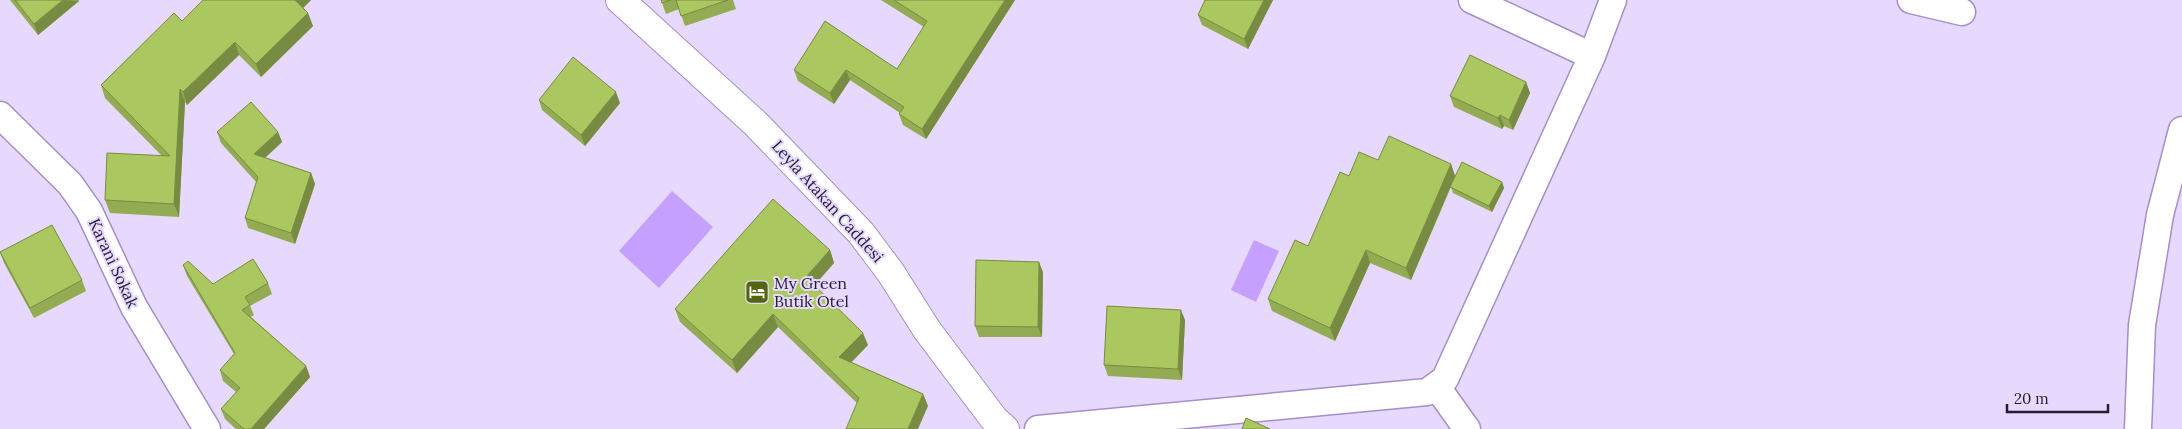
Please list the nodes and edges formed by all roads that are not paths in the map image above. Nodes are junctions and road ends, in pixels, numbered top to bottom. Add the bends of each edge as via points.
1 (620, 0) edge
2 (1472, 0) edge
3 (1613, 0) edge
4 (1911, 0) edge
5 (1962, 12) dead end
6 (1592, 56) junction
7 (0, 115) edge
8 (2182, 130) edge
9 (1437, 387) junction
10 (206, 429) edge
11 (1005, 429) edge
12 (1038, 429) edge
13 (1467, 429) edge
14 (2138, 429) edge

1 - 11 main road, Leyla Atakan Caddesi via 756,124 861,233 927,330
2 - 6 street
3 - 6 street
4 - 5 street
6 - 9 street via 1445,378
7 - 10 street, Karani Sokak via 70,184 89,211 134,307
8 - 14 street via 2160,215 2142,324
9 - 12 street via 1427,392
9 - 13 street

